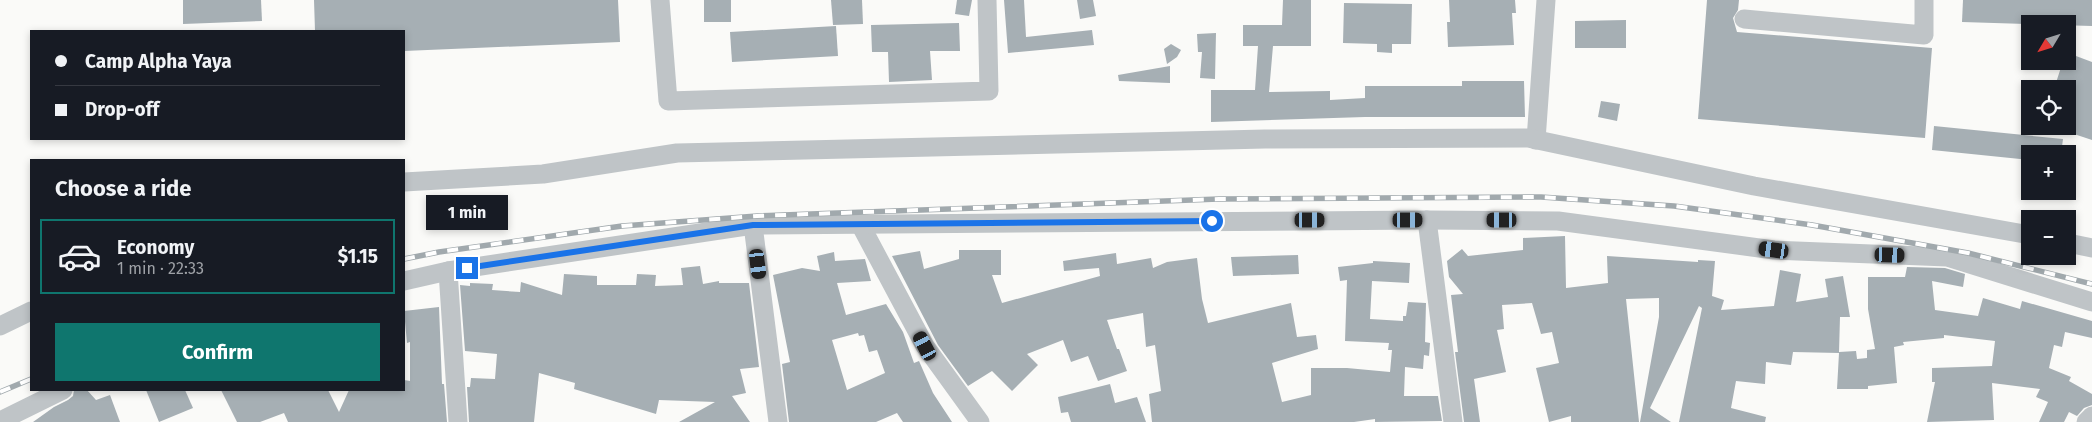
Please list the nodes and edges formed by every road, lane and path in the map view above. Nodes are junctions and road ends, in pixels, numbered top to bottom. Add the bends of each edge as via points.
1 (660, 0) edge
2 (987, 0) edge
3 (1546, 0) edge
4 (1924, 0) edge
5 (1744, 20) dead end
6 (1536, 140) junction
7 (405, 182) edge
8 (1427, 220) junction
9 (860, 224) junction
10 (753, 225) junction
11 (2021, 233) edge
12 (2076, 245) edge
13 (2092, 248) edge
14 (448, 271) junction
15 (405, 281) edge
16 (2092, 302) edge
17 (30, 311) edge
18 (0, 326) edge
19 (61, 391) edge
20 (2092, 416) edge
21 (0, 421) edge
22 (458, 422) edge
23 (778, 422) edge
24 (980, 422) edge
25 (1453, 422) edge
26 (2086, 422) edge

1 - 2 street via 668,101 989,92
3 - 6 street
4 - 5 street via 1924,35
6 - 7 street via 1265,139 677,153 544,174
6 - 11 street via 1754,186
8 - 9 street
8 - 16 street via 1558,221 1774,250 1947,257
8 - 25 street
9 - 10 street
9 - 24 street via 925,346
10 - 14 street
10 - 23 street
12 - 13 street
14 - 15 street
14 - 22 street
17 - 18 street
19 - 21 street
20 - 26 street

